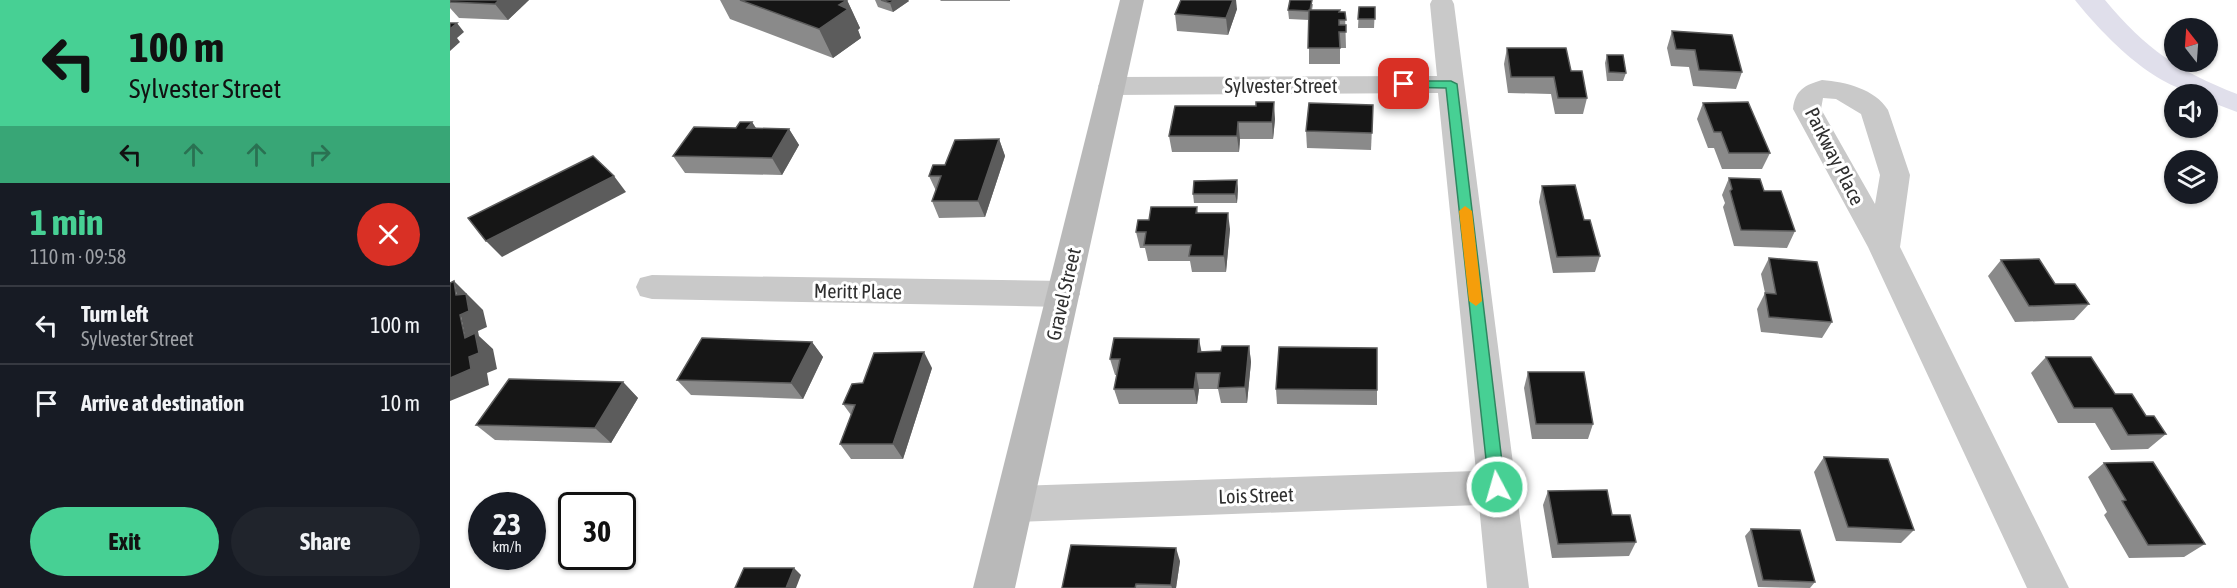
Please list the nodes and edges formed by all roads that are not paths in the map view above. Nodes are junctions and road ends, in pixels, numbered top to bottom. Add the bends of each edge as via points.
1 (1132, 0) edge
2 (1442, 3) dead end
3 (1451, 84) junction
4 (1112, 86) junction
5 (1884, 248) junction
6 (652, 287) dead end
7 (1064, 294) junction
8 (1497, 487) junction
9 (1014, 504) junction
10 (994, 588) edge
11 (1508, 588) edge
12 (2048, 588) edge

1 - 4 main road, Gravel Street
2 - 3 street
3 - 4 street, Sylvester Street
3 - 8 street
4 - 7 main road, Gravel Street
5 - 5 street, Parkway Place via 1807,109 1809,96 1816,92 1848,92 1874,110 1895,175
5 - 12 street, Parkway Place
6 - 7 street, Meritt Place
7 - 9 main road, Gravel Street
8 - 9 street, Lois Street
8 - 11 street
9 - 10 main road, Gravel Street

